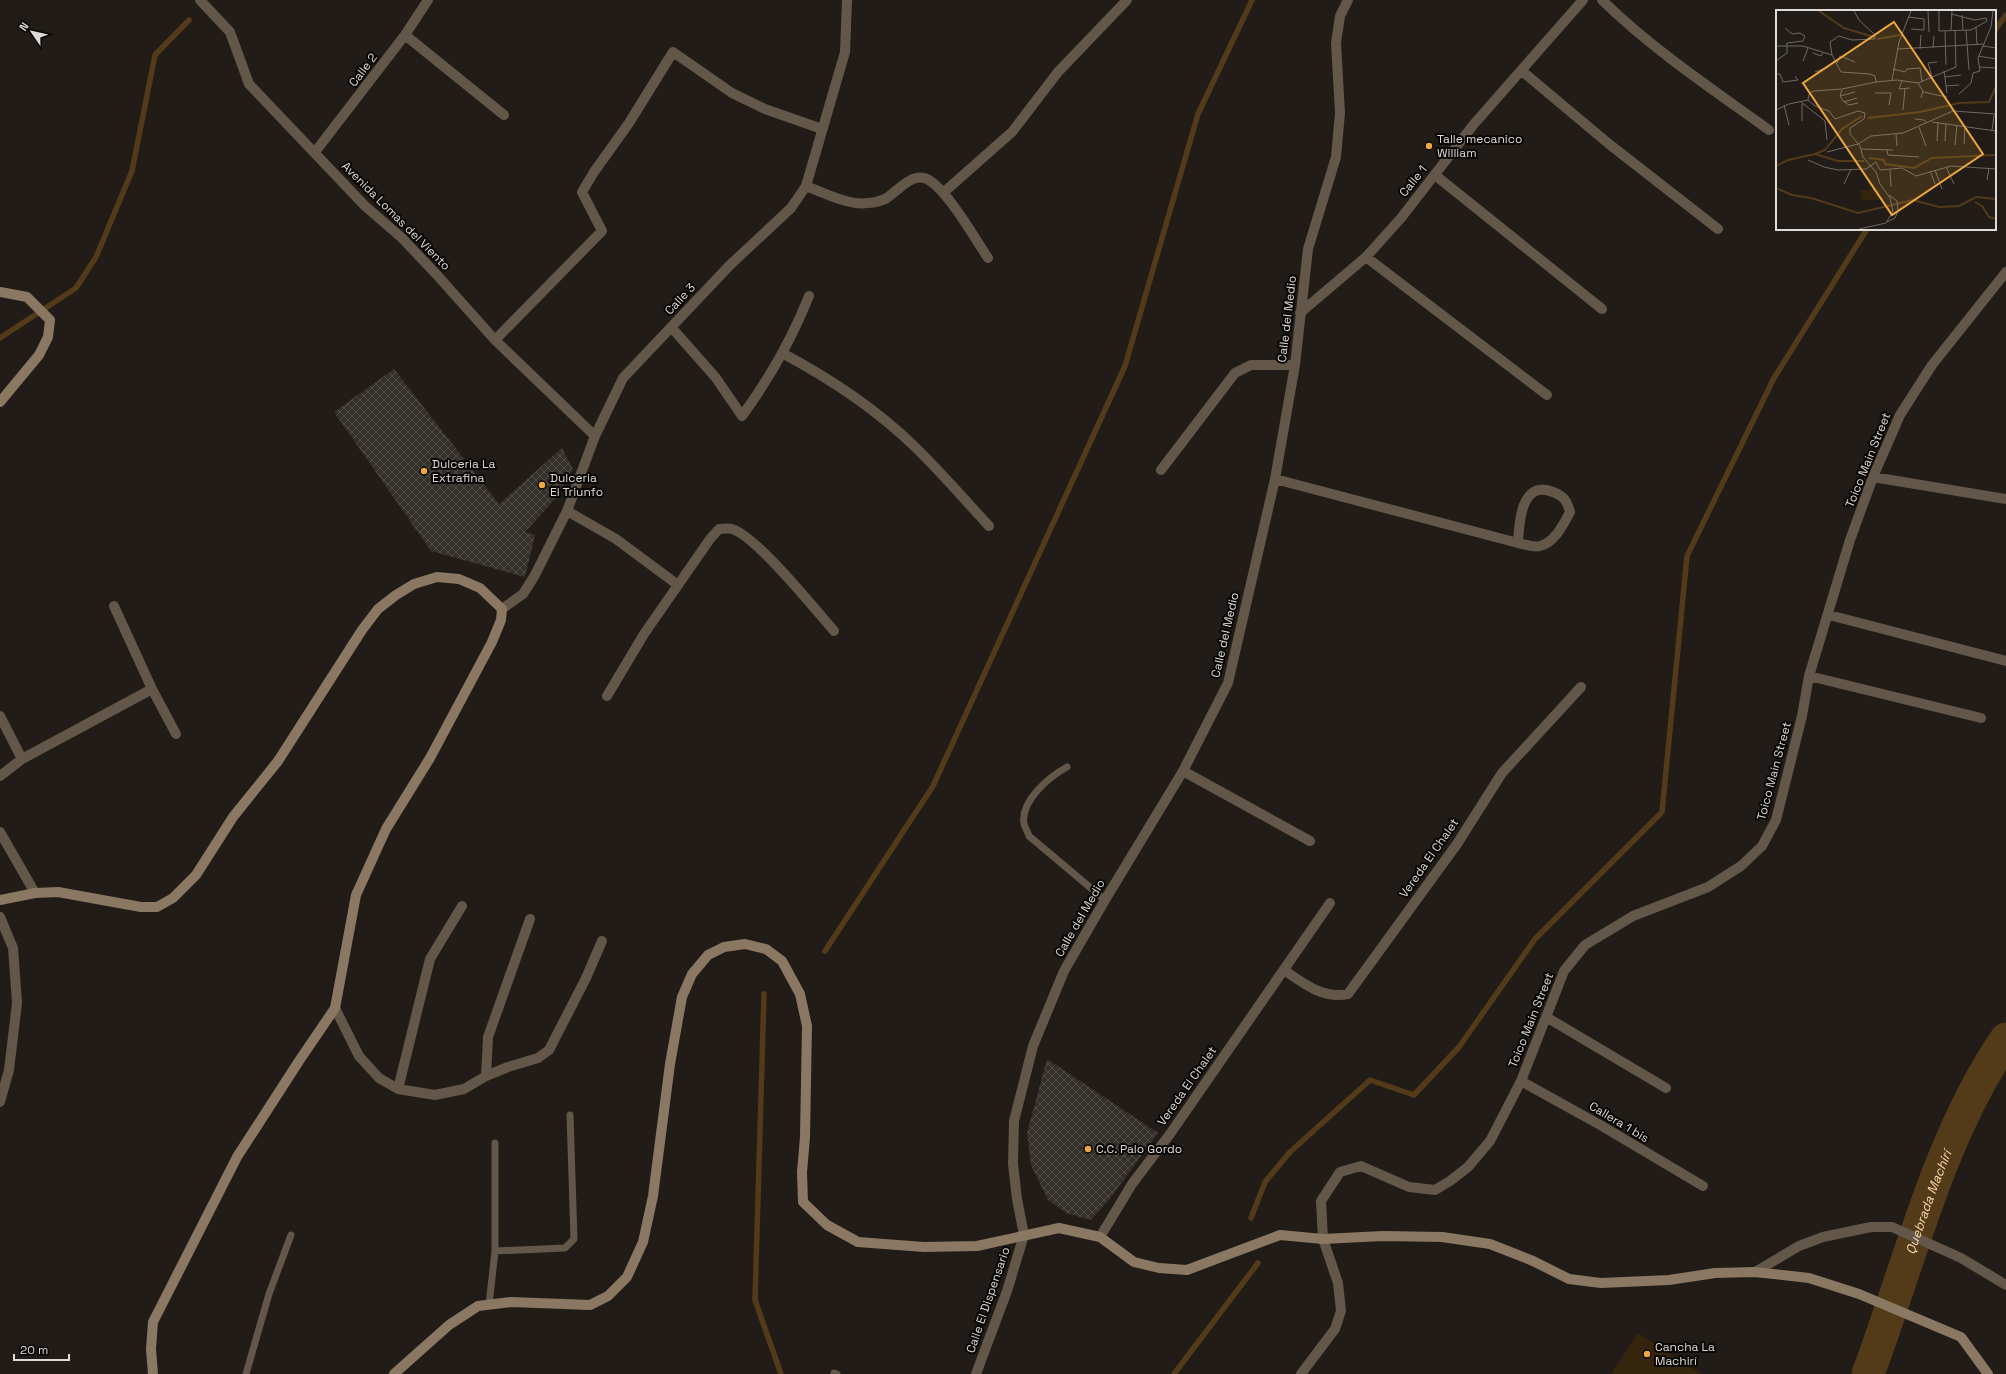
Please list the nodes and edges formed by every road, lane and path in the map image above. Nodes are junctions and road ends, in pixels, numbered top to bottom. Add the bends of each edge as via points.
1 (200, 0) edge
2 (428, 0) edge
3 (847, 0) edge
4 (1127, 0) edge
5 (1348, 0) edge
6 (1583, 0) edge
7 (1602, 0) edge
8 (405, 35) junction
9 (1522, 71) junction
10 (504, 115) dead end
11 (822, 129) junction
12 (1769, 130) dead end
13 (315, 152) junction
14 (1435, 175) junction
15 (806, 186) junction
16 (943, 193) junction
17 (1718, 229) dead end
18 (1366, 257) junction
19 (988, 258) dead end
20 (2006, 272) edge
21 (0, 292) edge
22 (809, 296) dead end
23 (1602, 309) dead end
24 (1300, 313) junction
25 (672, 328) junction
26 (496, 340) junction
27 (782, 353) junction
28 (1295, 365) junction
29 (1547, 394) dead end
30 (0, 402) edge
31 (595, 436) junction
32 (1161, 470) dead end
33 (1873, 478) junction
34 (1275, 479) junction
35 (2006, 499) edge
36 (567, 511) junction
37 (989, 526) dead end
38 (1518, 543) junction
39 (678, 585) junction
40 (114, 606) dead end
41 (502, 609) junction
42 (1829, 614) junction
43 (834, 631) dead end
44 (2006, 661) edge
45 (1809, 676) junction
46 (1581, 687) dead end
47 (152, 689) junction
48 (607, 696) dead end
49 (0, 716) edge
50 (1981, 718) dead end
51 (176, 734) dead end
52 (22, 759) junction
53 (1066, 767) dead end
54 (1182, 771) junction
55 (0, 776) edge
56 (0, 832) edge
57 (1310, 841) dead end
58 (36, 893) junction
59 (0, 900) edge
60 (1105, 900) junction
61 (1330, 903) dead end
62 (462, 906) dead end
63 (0, 917) edge
64 (530, 919) dead end
65 (602, 941) dead end
66 (1284, 970) junction
67 (335, 1008) junction
68 (1546, 1017) junction
69 (486, 1076) junction
70 (1521, 1081) junction
71 (1666, 1088) dead end
72 (398, 1089) junction
73 (0, 1102) edge
74 (570, 1115) dead end
75 (494, 1143) dead end
76 (1703, 1186) dead end
77 (291, 1235) dead end
78 (1024, 1235) junction
79 (1100, 1237) junction
80 (1323, 1239) junction
81 (495, 1251) junction
82 (1755, 1272) junction
83 (2006, 1285) edge
84 (489, 1305) junction
85 (153, 1374) edge
86 (246, 1374) edge
87 (394, 1374) edge
88 (976, 1374) edge
89 (1300, 1374) edge
90 (1988, 1374) edge

1 - 13 street, Avenida Lomas del Viento via 230,32 249,84
2 - 8 street, Calle 2
3 - 11 street, Calle 3 via 845,52
4 - 16 street via 1058,72 1012,132
5 - 24 street, Calle del Medio via 1340,16 1336,43 1340,113 1336,157 1308,249
6 - 9 street, Calle 1
7 - 12 street via 1622,20 1696,78
8 - 10 street
8 - 13 street, Calle 2
9 - 14 street, Calle 1 via 1474,124
9 - 17 street via 1609,144
11 - 15 street, Calle 3
11 - 26 street via 764,109 732,93 673,52 582,192 602,231
13 - 26 street, Avenida Lomas del Viento via 365,206 402,238
14 - 18 street, Calle 1
14 - 23 street
15 - 16 street via 844,200 866,204 885,199 916,178 932,182
15 - 25 street, Calle 3 via 791,208 730,265
16 - 19 street
18 - 24 street, Calle 1
18 - 29 street
20 - 33 street, Toico Main Street via 1928,371 1900,415
21 - 30 main road via 27,297 50,320 48,337 39,355
22 - 27 street
24 - 28 street, Calle del Medio
25 - 27 street via 716,378 742,416
25 - 31 street, Calle 3 via 623,378
26 - 31 street, Avenida Lomas del Viento
27 - 37 street via 850,394 914,445
28 - 32 street via 1251,365 1235,373
28 - 34 street, Calle del Medio
31 - 36 street, Calle 3
33 - 35 street
33 - 42 street, Toico Main Street via 1850,540
34 - 38 street
34 - 54 street, Calle del Medio via 1228,683
36 - 39 street via 616,539
36 - 41 street, Calle 3 via 523,594
38 - 38 street via 1539,546 1552,540 1570,512 1567,501 1559,494 1547,490 1536,491 1522,508
39 - 43 street via 719,529 731,529 746,537 796,586
39 - 48 street via 644,634
40 - 47 street
41 - 58 main road via 480,588 459,579 437,578 414,584 378,609 278,761 233,817 196,875 173,898 157,907 141,907 58,892
41 - 67 main road via 501,620 492,642 430,758 386,829 356,894
42 - 44 street
42 - 45 street, Toico Main Street
45 - 50 street
45 - 68 street, Toico Main Street via 1802,716 1776,820 1762,846 1741,866 1708,887 1633,916 1585,945 1564,971
46 - 66 street, Vereda El Chalet via 1502,774 1457,844 1348,994 1327,994 1309,987
47 - 51 street
47 - 52 street
49 - 52 street
52 - 55 street
53 - 60 lane via 1051,775 1037,790 1027,805 1024,823 1029,836
54 - 57 street
54 - 60 street, Calle del Medio
56 - 58 street
58 - 59 main road
60 - 78 street, Calle del Medio via 1064,971 1033,1046 1014,1120 1013,1164
61 - 66 street, Vereda El Chalet
62 - 72 street via 430,960
63 - 73 street via 13,948 17,1003 9,1070
64 - 69 street via 488,1037
65 - 69 street via 549,1050 538,1058
66 - 79 street, Vereda El Chalet via 1170,1134 1132,1184
67 - 72 street via 359,1056 379,1078
67 - 85 main road via 237,1157 174,1279 153,1322
68 - 70 street, Toico Main Street
68 - 71 street
69 - 72 street via 464,1090 435,1095
70 - 76 street, Callera 1 bis
70 - 80 street, Toico Main Street via 1490,1141 1468,1167 1434,1190 1409,1187 1361,1166 1340,1172 1321,1201
74 - 81 lane via 574,1239 565,1248
75 - 81 lane
77 - 86 lane via 269,1294
78 - 79 main road via 1059,1228
78 - 84 main road via 977,1246 924,1247 858,1242 827,1225 803,1202 807,1026 800,994 782,961 766,949 745,944 724,947 708,956 692,974 682,997 670,1064 653,1196 643,1242 627,1277 608,1296 590,1305 510,1302
78 - 88 street, Calle El Dispensario via 1007,1291
79 - 80 main road via 1134,1262 1159,1268 1187,1270 1280,1235
80 - 82 main road via 1442,1237 1483,1243 1533,1261 1569,1279 1601,1283
80 - 89 street, Toico Main Street via 1338,1283 1341,1311 1335,1329
81 - 84 lane
82 - 83 street via 1799,1246 1823,1237 1871,1227 1892,1227 1961,1258
82 - 90 main road via 1809,1278 1859,1294 1961,1337
84 - 87 main road via 478,1306 449,1326

